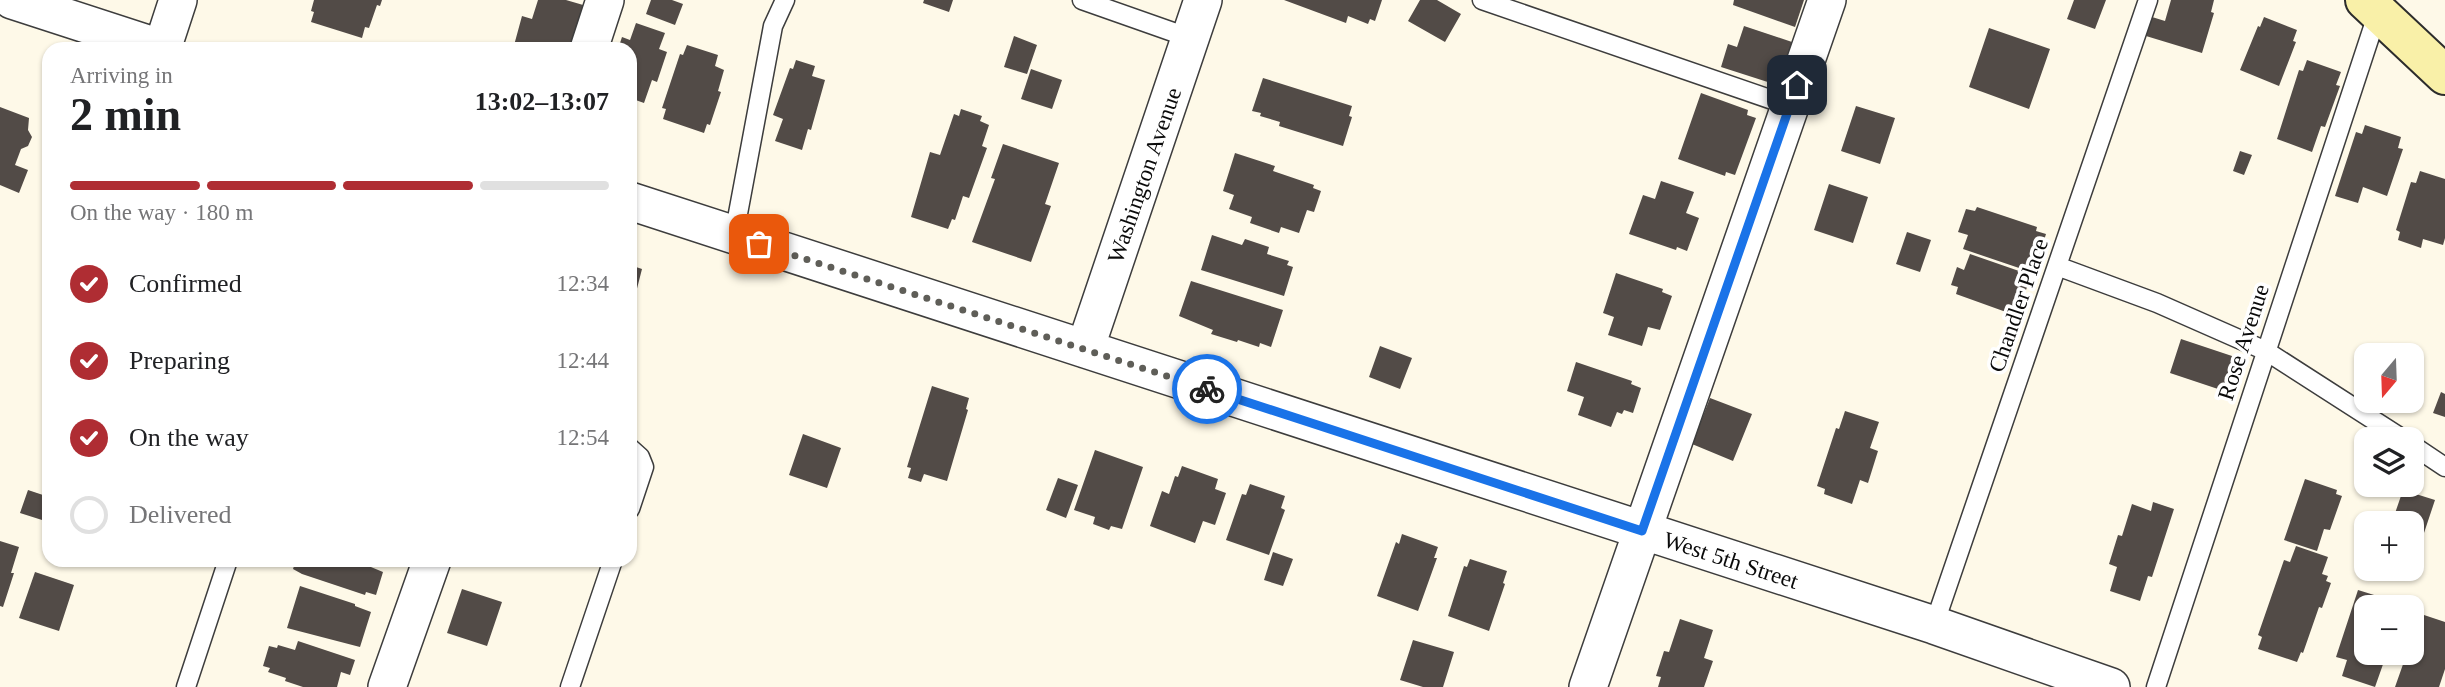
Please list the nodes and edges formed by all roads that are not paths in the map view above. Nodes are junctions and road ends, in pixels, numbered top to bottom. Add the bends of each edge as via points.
1 (12, 0) edge
2 (178, 0) edge
3 (605, 0) edge
4 (785, 0) edge
5 (1082, 0) edge
6 (1203, 0) edge
7 (1482, 0) edge
8 (1827, 0) edge
9 (2148, 0) edge
10 (2372, 6) edge
11 (1190, 38) junction
12 (141, 42) edge
13 (164, 42) edge
14 (591, 42) edge
15 (2445, 75) edge
16 (1790, 106) junction
17 (637, 203) edge
18 (734, 235) junction
19 (2057, 266) junction
20 (1085, 349) junction
21 (2266, 351) junction
22 (2384, 427) edge
23 (2424, 453) edge
24 (637, 454) edge
25 (2445, 467) edge
26 (637, 488) edge
27 (1642, 531) junction
28 (226, 567) edge
29 (430, 567) edge
30 (611, 567) edge
31 (1934, 625) junction
32 (186, 687) edge
33 (387, 687) edge
34 (570, 687) edge
35 (1588, 687) edge
36 (2111, 687) edge
37 (2156, 687) edge

1 - 12 street
2 - 13 street
3 - 14 street
4 - 18 lane via 774,26
5 - 11 lane
6 - 11 street, Washington Avenue
7 - 16 lane
8 - 16 street
9 - 19 lane, Chandler Place
10 - 15 main road
10 - 21 lane, Rose Avenue
11 - 20 street, Washington Avenue
16 - 27 street
17 - 18 street, West 5th Street
18 - 20 street, West 5th Street
19 - 21 lane
19 - 31 lane, Chandler Place
20 - 27 street, West 5th Street
21 - 22 lane
21 - 37 lane, Rose Avenue
23 - 25 lane
24 - 26 lane via 644,467
27 - 31 street, West 5th Street
27 - 35 street
28 - 32 lane
29 - 33 street
30 - 34 lane
31 - 36 street, West 5th Street

